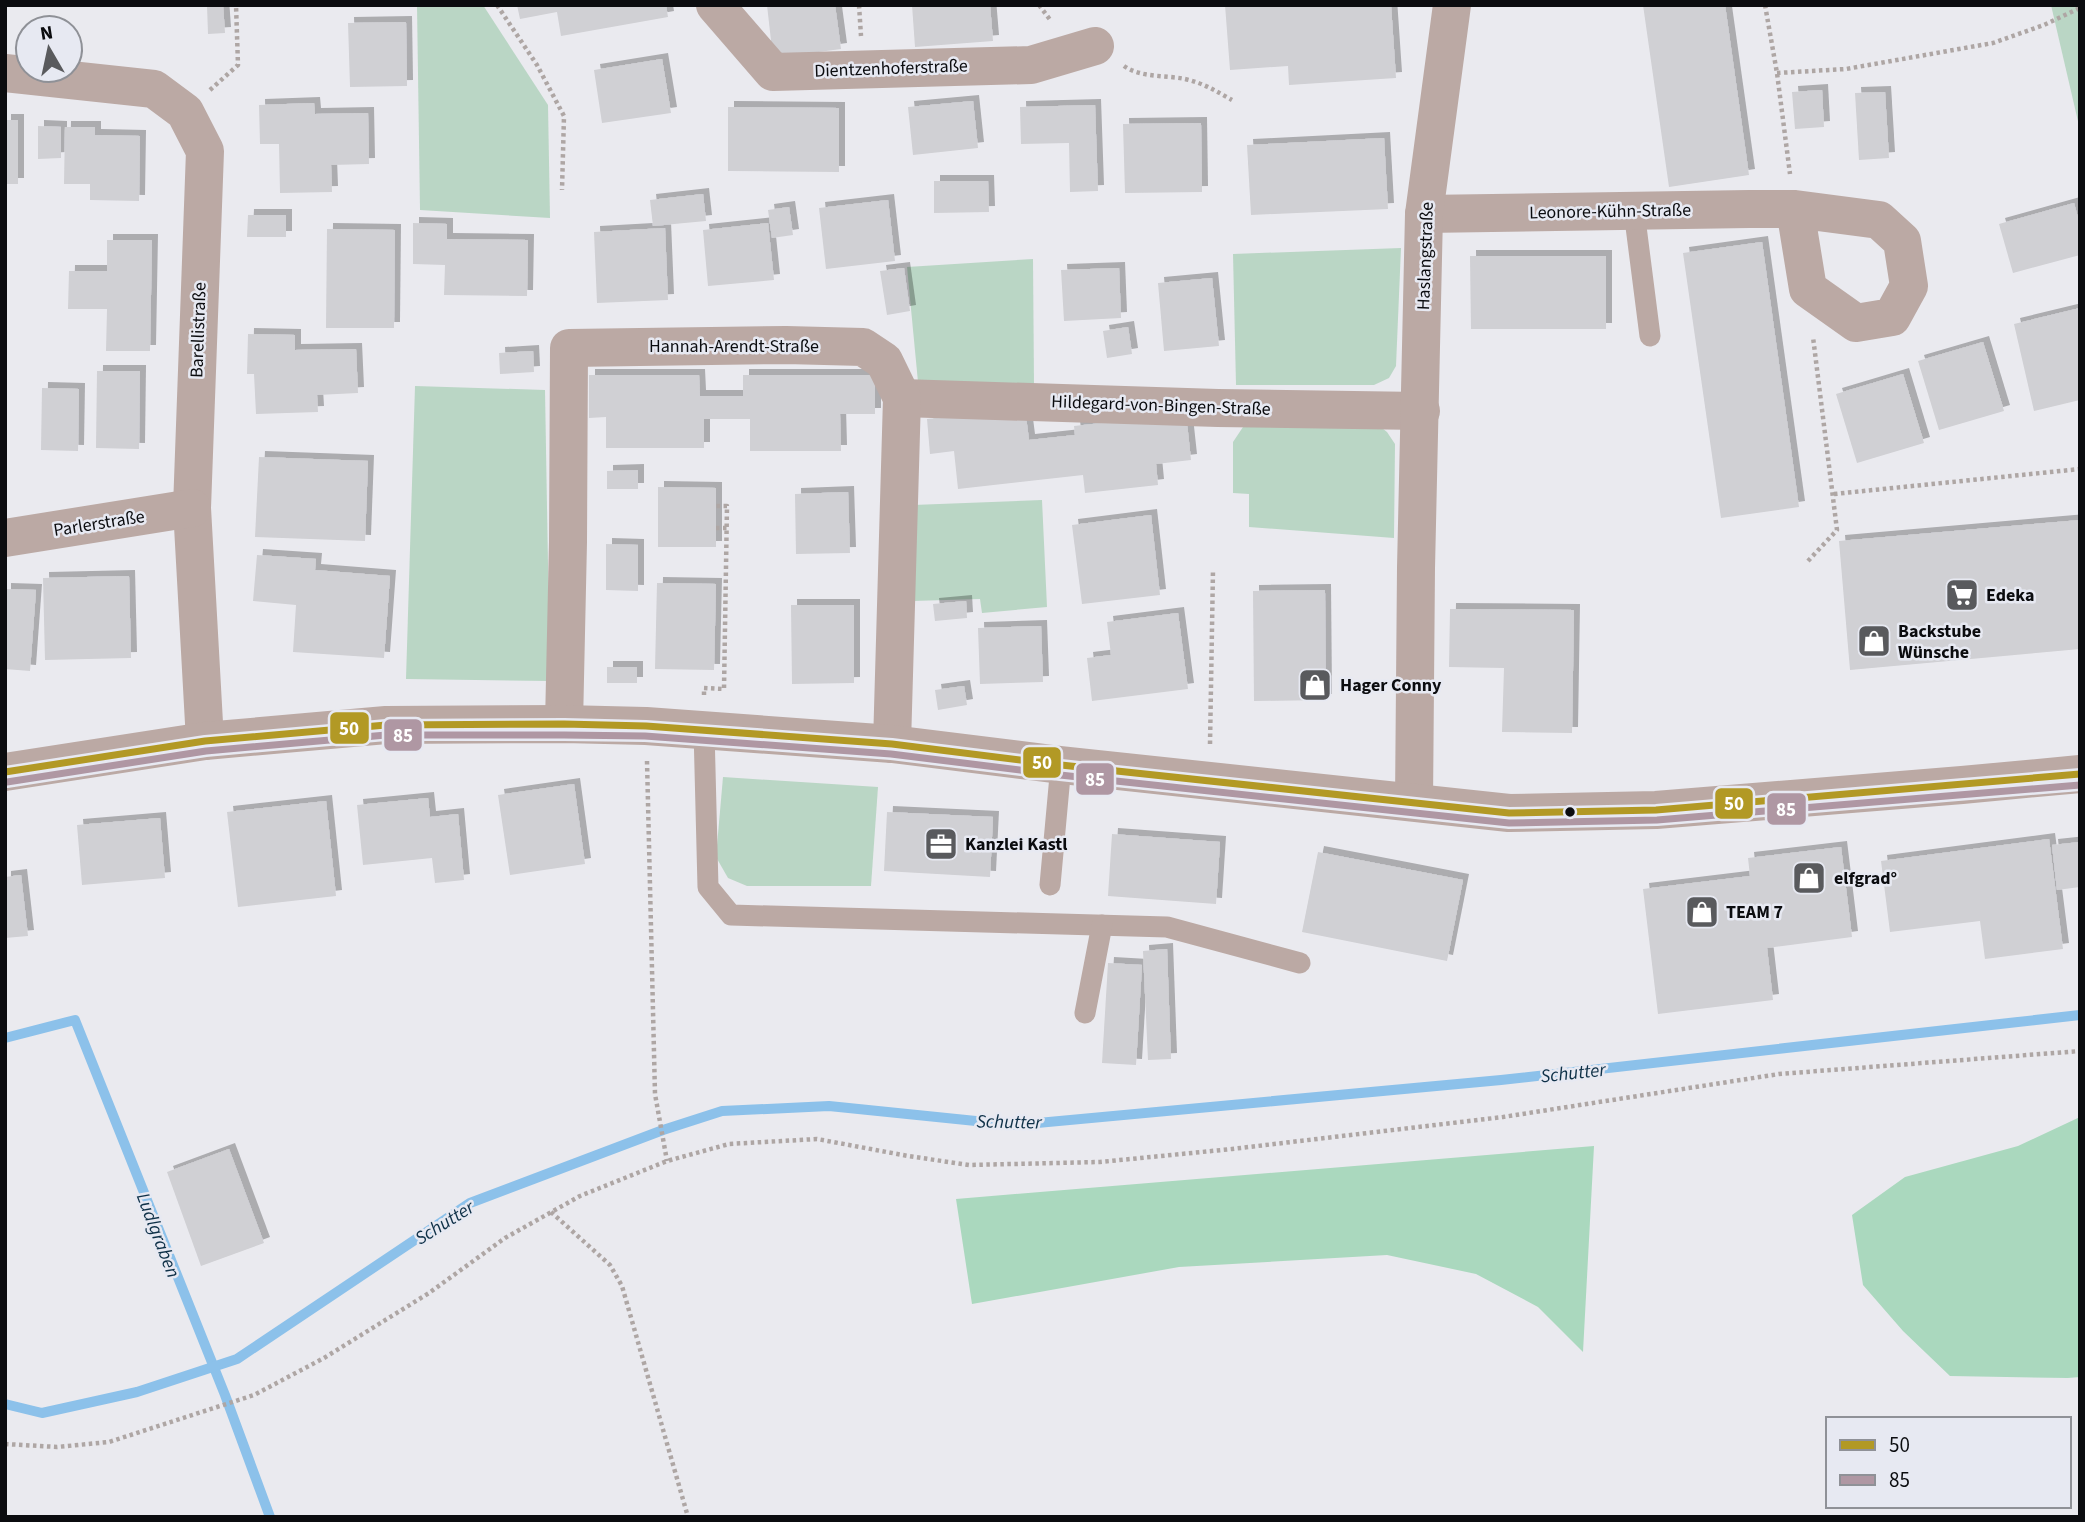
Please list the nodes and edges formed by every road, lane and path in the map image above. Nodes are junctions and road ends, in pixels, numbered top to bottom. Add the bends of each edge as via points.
1 (236, 5) edge
2 (497, 5) edge
3 (715, 5) edge
4 (1452, 5) edge
5 (1765, 5) edge
6 (2080, 8) edge
7 (1095, 46) joint
8 (5, 73) edge
9 (1777, 73) junction
10 (1231, 100) dead end
11 (185, 112) junction
12 (562, 190) dead end
13 (1795, 209) junction
14 (1634, 211) junction
15 (1424, 214) junction
16 (1808, 289) junction
17 (1650, 336) dead end
18 (902, 397) junction
19 (1421, 411) junction
20 (2080, 469) edge
21 (1833, 494) junction
22 (716, 506) dead end
23 (192, 508) junction
24 (716, 528) dead end
25 (727, 528) junction
26 (5, 538) edge
27 (1808, 561) dead end
28 (1213, 570) dead end
29 (716, 601) dead end
30 (726, 601) junction
31 (715, 624) dead end
32 (725, 624) junction
33 (715, 652) dead end
34 (725, 652) junction
35 (704, 716) junction
36 (564, 724) junction
37 (646, 726) junction
38 (205, 741) junction
39 (892, 744) junction
40 (1210, 745) dead end
41 (1061, 765) junction
42 (5, 772) edge
43 (2080, 774) edge
44 (1414, 803) junction
45 (1050, 885) dead end
46 (1102, 926) junction
47 (1300, 962) dead end
48 (1085, 1013) dead end
49 (2080, 1051) edge
50 (667, 1161) junction
51 (551, 1212) junction
52 (5, 1444) edge
53 (688, 1517) edge

1 - 11 path via 238,65
2 - 12 path via 564,116
3 - 7 street, Dientzenhoferstraße via 773,72 1031,65
4 - 15 street, Haslangstraße
5 - 9 path
6 - 9 path via 1993,43 1846,69
7 - 10 path via 1132,72 1184,78
8 - 11 street, Barellistraße via 154,89
9 - 13 path
11 - 23 street, Barellistraße via 205,151
13 - 14 street, Leonore-Kühn-Straße
13 - 16 street
13 - 16 street, Leonore-Kühn-Straße via 1879,220 1902,241 1909,286 1892,317 1856,323
14 - 15 street, Leonore-Kühn-Straße
14 - 17 lane
15 - 19 street, Haslangstraße
16 - 21 path
18 - 19 street, Hildegard-von-Bingen-Straße
18 - 36 street, Hannah-Arendt-Straße via 884,361 863,347 569,348
18 - 39 street, Hannah-Arendt-Straße
19 - 44 street, Haslangstraße
20 - 21 path
21 - 27 path via 1837,530
22 - 25 path via 727,506
23 - 26 street, Parlerstraße
23 - 38 street, Barellistraße
24 - 25 path
25 - 30 path
28 - 40 path
29 - 30 path
30 - 32 path
31 - 32 path
32 - 34 path
33 - 34 path
34 - 35 path via 724,689 704,688
35 - 37 street
35 - 39 street
35 - 46 lane via 708,887 731,915
36 - 37 street
36 - 38 street via 386,726
37 - 50 path via 655,1094
38 - 42 street
39 - 41 street
41 - 44 street
41 - 45 lane
43 - 44 street via 1633,811 1509,813
46 - 47 lane via 1167,927
46 - 48 lane
49 - 50 path via 1779,1074 1503,1117 1100,1162 969,1165 817,1139 729,1144
50 - 51 path
51 - 52 path via 359,1337 254,1395 109,1442 57,1447
51 - 53 path via 610,1265 622,1286

